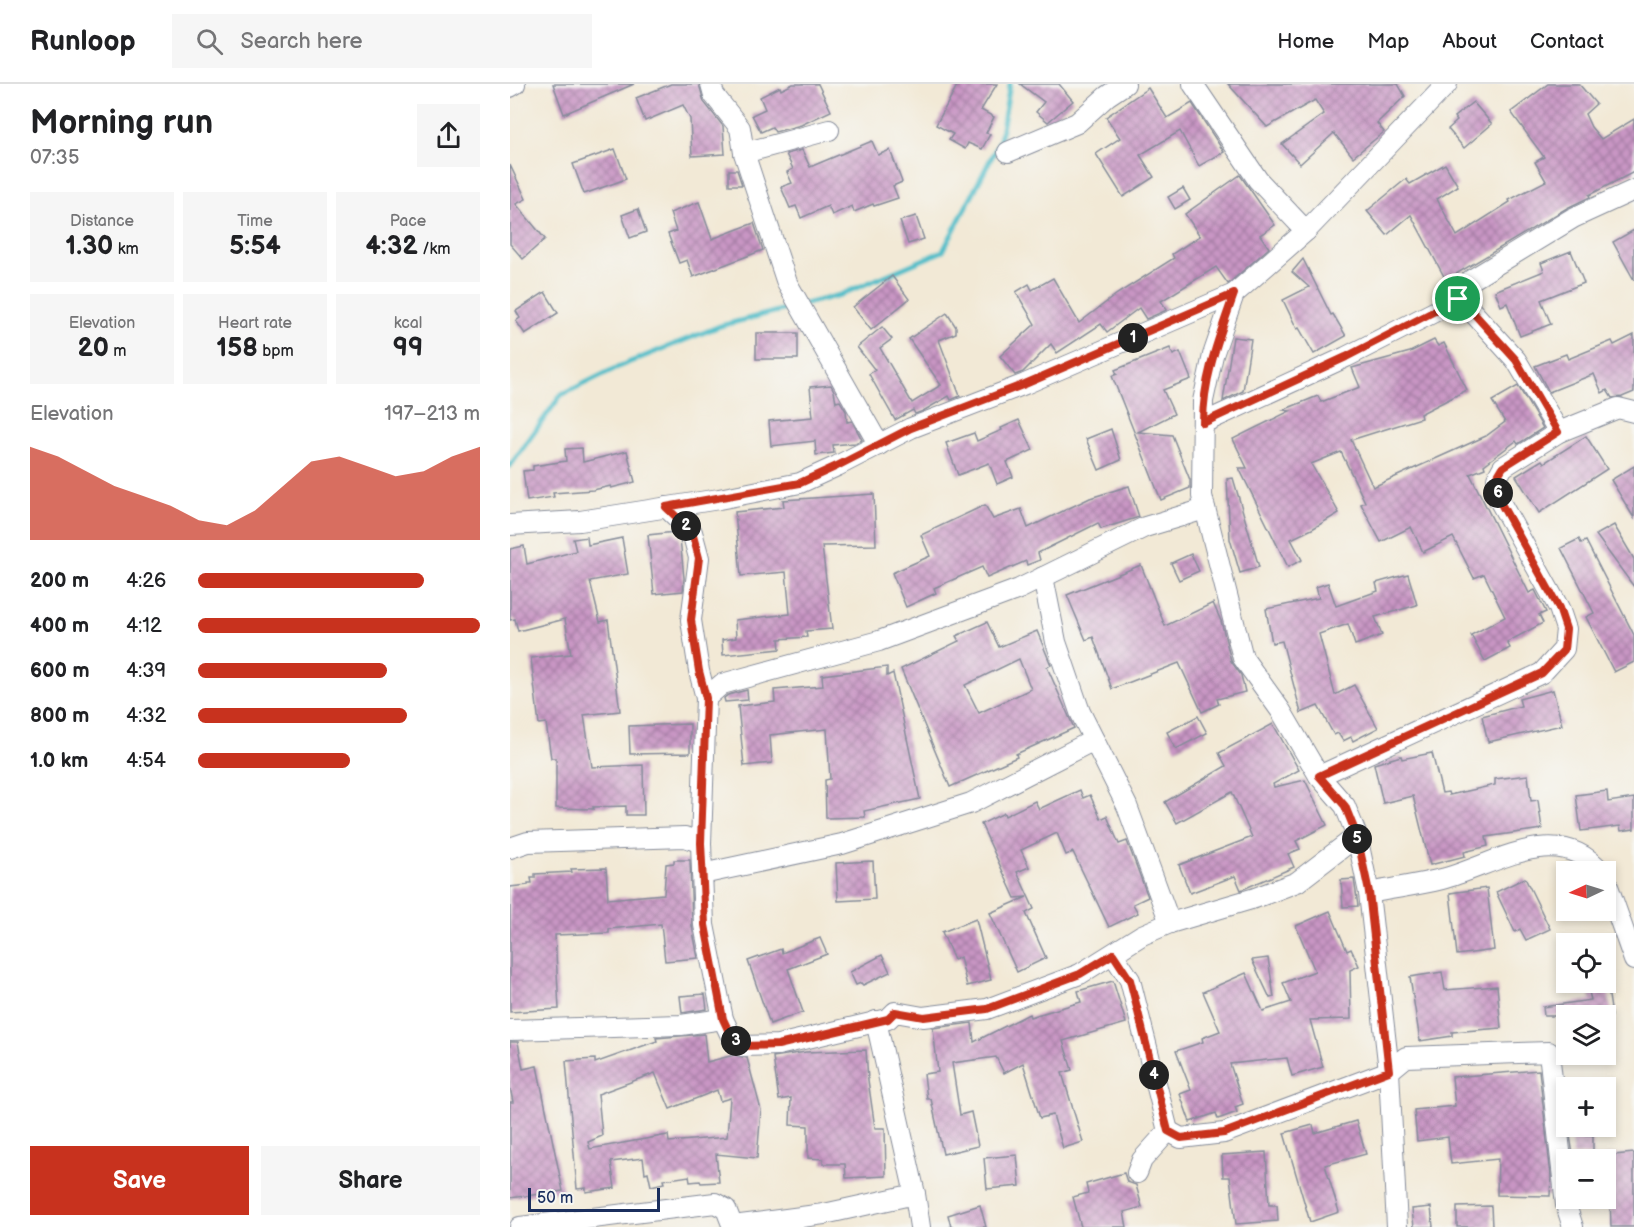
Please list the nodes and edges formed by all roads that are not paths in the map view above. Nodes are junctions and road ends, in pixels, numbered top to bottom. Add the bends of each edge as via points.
1 (515, 84) edge
2 (711, 84) edge
3 (1125, 84) edge
4 (1447, 84) edge
5 (1199, 86) edge
6 (510, 87) edge
7 (829, 130) dead end
8 (1008, 152) dead end
9 (744, 153) junction
10 (1634, 190) edge
11 (1306, 231) junction
12 (1234, 294) junction
13 (1458, 299) junction
14 (1634, 412) edge
15 (1203, 423) junction
16 (1558, 432) junction
17 (879, 445) junction
18 (666, 507) junction
19 (1205, 509) junction
20 (510, 525) edge
21 (1043, 577) junction
22 (706, 698) junction
23 (1094, 740) junction
24 (1319, 776) junction
25 (1357, 836) junction
26 (701, 843) junction
27 (510, 848) edge
28 (1592, 861) edge
29 (702, 874) junction
30 (1369, 892) junction
31 (1616, 909) edge
32 (1170, 923) junction
33 (1113, 954) junction
34 (1634, 960) edge
35 (723, 1019) junction
36 (876, 1021) junction
37 (510, 1030) edge
38 (1389, 1071) junction
39 (1168, 1131) junction
40 (1137, 1173) dead end
41 (915, 1194) junction
42 (532, 1227) edge
43 (733, 1227) edge
44 (920, 1227) edge
45 (1397, 1227) edge
46 (1573, 1227) edge

1 - 6 street
2 - 9 street via 714,95 740,128
3 - 8 street via 1077,123
4 - 11 street
5 - 11 street via 1258,180
7 - 9 street
9 - 17 street via 787,283
10 - 13 street via 1573,218 1471,280
11 - 12 street
12 - 15 street via 1213,355 1203,401
12 - 17 street via 1025,384 911,428
13 - 15 street via 1346,357
13 - 16 street via 1516,360
14 - 16 street via 1618,408
15 - 19 street
16 - 24 street via 1503,467 1497,477 1499,500 1559,608 1566,629 1564,650 1542,673
17 - 18 street via 800,483
18 - 20 street via 580,521
18 - 22 street via 692,532 699,558 691,620
19 - 21 street via 1145,527
19 - 24 street via 1243,658 1281,711
21 - 22 street via 879,641 722,684
21 - 23 street via 1056,642
22 - 26 street
23 - 29 street via 971,803 842,844
23 - 32 street via 1127,806
24 - 25 street via 1345,806
25 - 30 street
25 - 32 street via 1297,882
26 - 27 street via 686,837 575,839 528,842
26 - 29 street
28 - 30 street via 1576,851 1551,847 1522,851 1443,879
29 - 35 street via 705,925
30 - 38 street
31 - 34 street
32 - 33 street
33 - 36 street via 1080,974 987,1009 924,1017 895,1012 888,1019
33 - 39 street via 1130,980
35 - 36 street via 731,1036 742,1046 750,1047 778,1045
35 - 37 street via 681,1025
36 - 41 street
38 - 39 street via 1224,1133 1181,1138
38 - 45 street
38 - 46 street via 1406,1057 1549,1052 1566,1205
39 - 40 street via 1142,1160
41 - 43 street via 824,1214
41 - 44 street
42 - 43 street via 716,1203 726,1209

